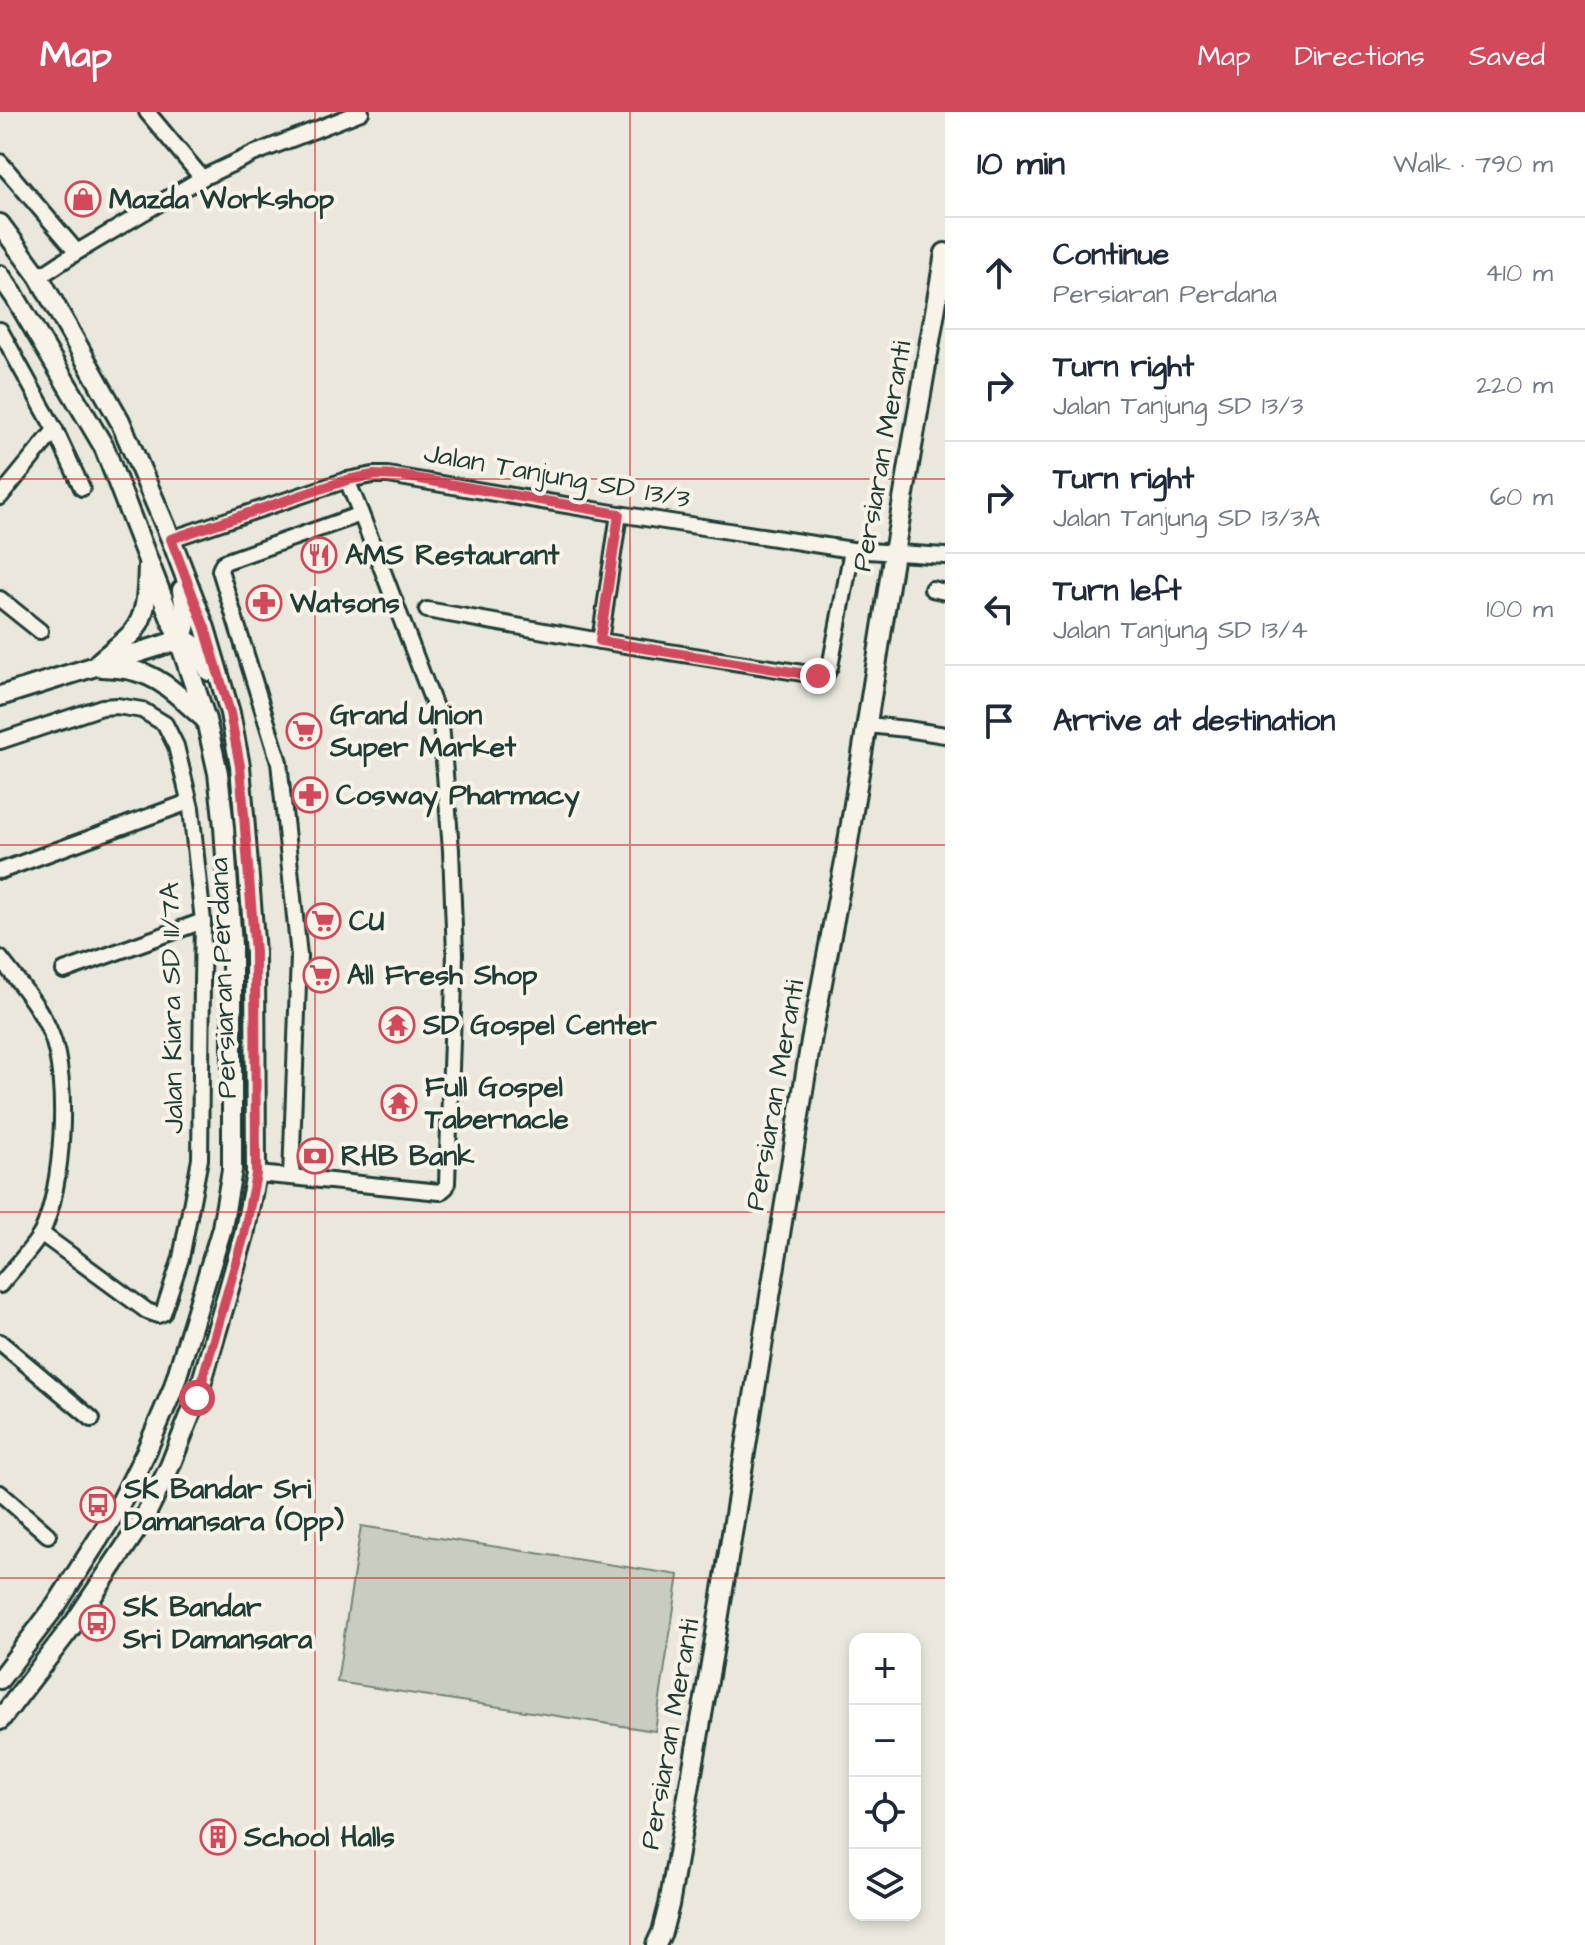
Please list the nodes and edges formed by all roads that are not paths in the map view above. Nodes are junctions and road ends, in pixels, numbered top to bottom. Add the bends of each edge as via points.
1 (147, 112) edge
2 (361, 112) edge
3 (0, 162) edge
4 (202, 178) junction
5 (0, 224) edge
6 (77, 252) junction
7 (945, 253) edge
8 (0, 275) edge
9 (39, 277) junction
10 (0, 330) edge
11 (55, 430) junction
12 (347, 480) junction
13 (82, 488) dead end
14 (0, 497) edge
15 (361, 514) junction
16 (619, 514) junction
17 (174, 548) junction
18 (852, 550) junction
19 (894, 553) junction
20 (945, 556) edge
21 (148, 559) junction
22 (0, 599) edge
23 (427, 610) dead end
24 (40, 631) dead end
25 (179, 640) junction
26 (600, 641) junction
27 (94, 666) junction
28 (0, 696) edge
29 (230, 713) junction
30 (206, 720) junction
31 (868, 725) junction
32 (945, 735) edge
33 (0, 741) edge
34 (189, 802) junction
35 (0, 871) edge
36 (203, 921) junction
37 (0, 958) edge
38 (64, 971) dead end
39 (256, 1174) junction
40 (291, 1177) junction
41 (42, 1234) junction
42 (0, 1285) edge
43 (0, 1342) edge
44 (92, 1419) dead end
45 (0, 1493) edge
46 (48, 1535) dead end
47 (0, 1679) edge
48 (0, 1720) edge
49 (656, 1945) edge

1 - 4 street
2 - 4 street
3 - 6 street
4 - 6 street
5 - 9 main road, Persiaran Perdana
6 - 9 street
7 - 19 main road, Persiaran Meranti
8 - 21 main road, Persiaran Perdana via 104,447
9 - 17 main road, Persiaran Perdana via 116,413
10 - 11 street
11 - 13 street
11 - 14 street
12 - 15 street
12 - 16 street, Jalan Tanjung SD 13/3 via 403,476
12 - 17 street, Jalan Tanjung SD 13/3
15 - 40 street via 227,561 220,570 279,762 299,956
15 - 40 street via 441,723 455,954 447,1183 436,1193
16 - 18 street, Jalan Tanjung SD 13/3
16 - 26 street
17 - 25 main road via 186,621
17 - 29 main road, Persiaran Perdana
18 - 19 street, Jalan Tanjung SD 13/3
18 - 26 street via 830,667 822,676
19 - 20 street, Jalan Tanjung SD 13/3
19 - 31 main road, Persiaran Meranti
21 - 25 main road, Persiaran Perdana
21 - 27 main road via 143,615 133,632
22 - 24 street
23 - 26 street
25 - 27 main road
25 - 29 main road via 190,642 200,653
25 - 30 main road, Persiaran Perdana
27 - 28 main road
27 - 30 main road via 153,677
29 - 39 main road, Persiaran Perdana via 240,766 255,953
30 - 47 main road, Persiaran Perdana via 218,773 232,946 232,1170 222,1228 173,1389 146,1452 118,1508 57,1604
31 - 32 street
31 - 49 main road, Persiaran Meranti via 811,1041 713,1652 669,1905
33 - 34 street, Jalan Kiara SD 11/7A via 102,707 142,710 165,724 176,746
34 - 35 street
34 - 36 street, Jalan Kiara SD 11/7A
36 - 38 street
36 - 41 street, Jalan Kiara SD 11/7A via 200,1159 181,1258 163,1313 147,1311
37 - 41 street via 44,1018 59,1061 63,1101 57,1187
39 - 40 street
39 - 48 main road, Persiaran Perdana via 197,1398 170,1466 143,1520 75,1622
41 - 42 street
43 - 44 street
45 - 46 street

